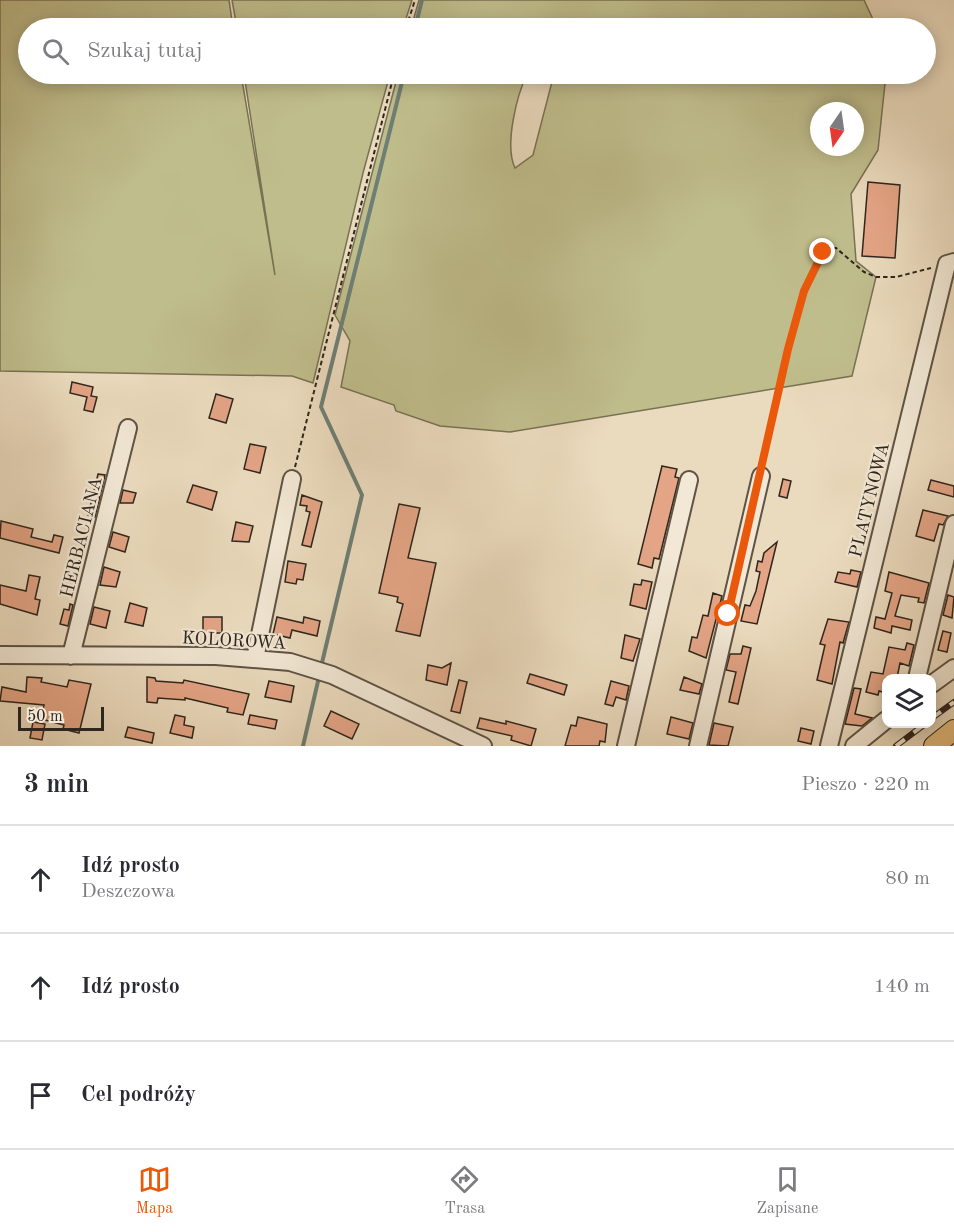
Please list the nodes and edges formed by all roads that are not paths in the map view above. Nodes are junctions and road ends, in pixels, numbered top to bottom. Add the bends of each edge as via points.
1 (951, 263) edge
2 (128, 428) dead end
3 (761, 476) road end
4 (292, 479) road end
5 (689, 480) dead end
6 (954, 524) edge
7 (0, 655) edge
8 (71, 656) junction
9 (255, 659) junction
10 (954, 668) edge
11 (918, 674) edge
12 (936, 681) edge
13 (882, 723) edge
14 (954, 730) edge
15 (483, 746) edge
16 (626, 746) edge
17 (698, 746) edge
18 (829, 746) edge
19 (854, 746) edge
20 (934, 746) edge

1 - 18 street, PLATYNOWA
2 - 8 street, HERBACIANA
3 - 17 street
4 - 9 street
5 - 16 street
6 - 11 street
7 - 8 street, KOLOROWA
8 - 9 street, KOLOROWA
9 - 15 street, KOLOROWA via 332,675
10 - 12 street
13 - 19 street
14 - 20 main road

